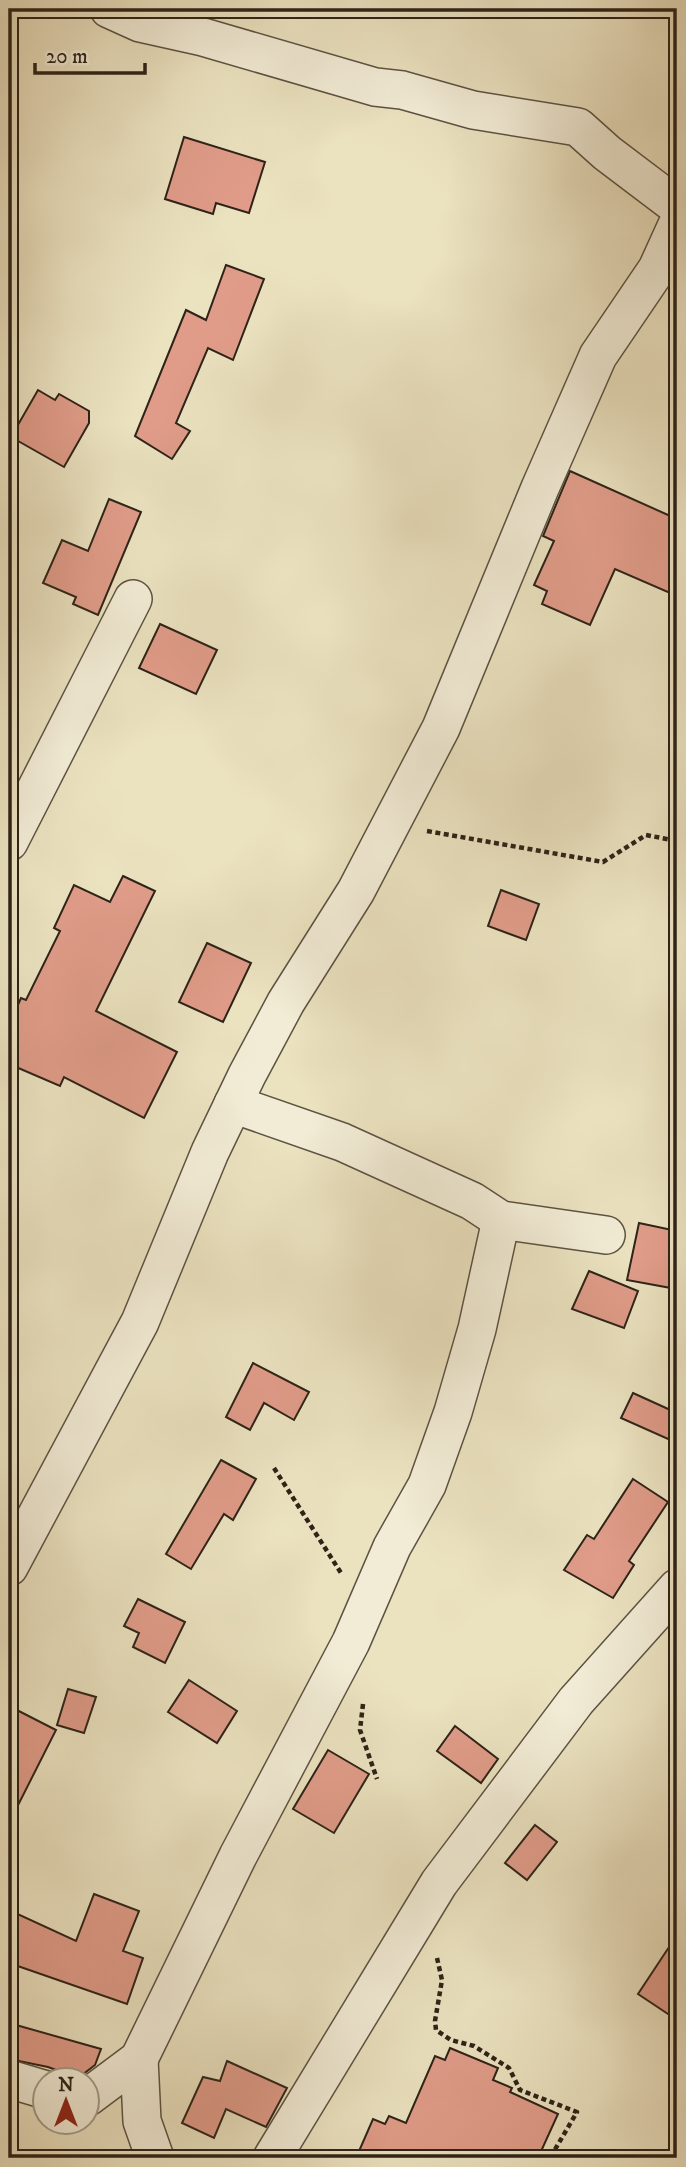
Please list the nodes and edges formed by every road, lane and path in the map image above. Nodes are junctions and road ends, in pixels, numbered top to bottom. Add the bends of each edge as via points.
1 (108, 9) edge
2 (677, 206) edge
3 (677, 225) edge
4 (133, 599) dead end
5 (389, 824) junction
6 (677, 841) edge
7 (9, 842) edge
8 (233, 1104) junction
9 (501, 1220) junction
10 (606, 1235) dead end
11 (9, 1567) edge
12 (677, 1588) edge
13 (419, 1915) junction
14 (139, 2059) junction
15 (9, 2079) edge
16 (32, 2086) edge
17 (102, 2087) edge
18 (155, 2158) edge
19 (272, 2158) edge
20 (550, 2158) edge

1 - 2 street via 140,23 375,87 473,110 578,127
3 - 5 street via 657,269 598,356 441,728
4 - 7 street
5 - 6 path via 603,862 646,835
5 - 8 street via 356,891 286,1002
8 - 9 street via 342,1142 472,1201
8 - 11 street via 140,1322
9 - 10 street
9 - 14 street via 477,1329 427,1485
12 - 13 street via 576,1701
13 - 19 street
13 - 20 path via 442,1980 436,2030 509,2068 520,2090 578,2112
14 - 17 street
14 - 18 street via 142,2121
15 - 16 street

